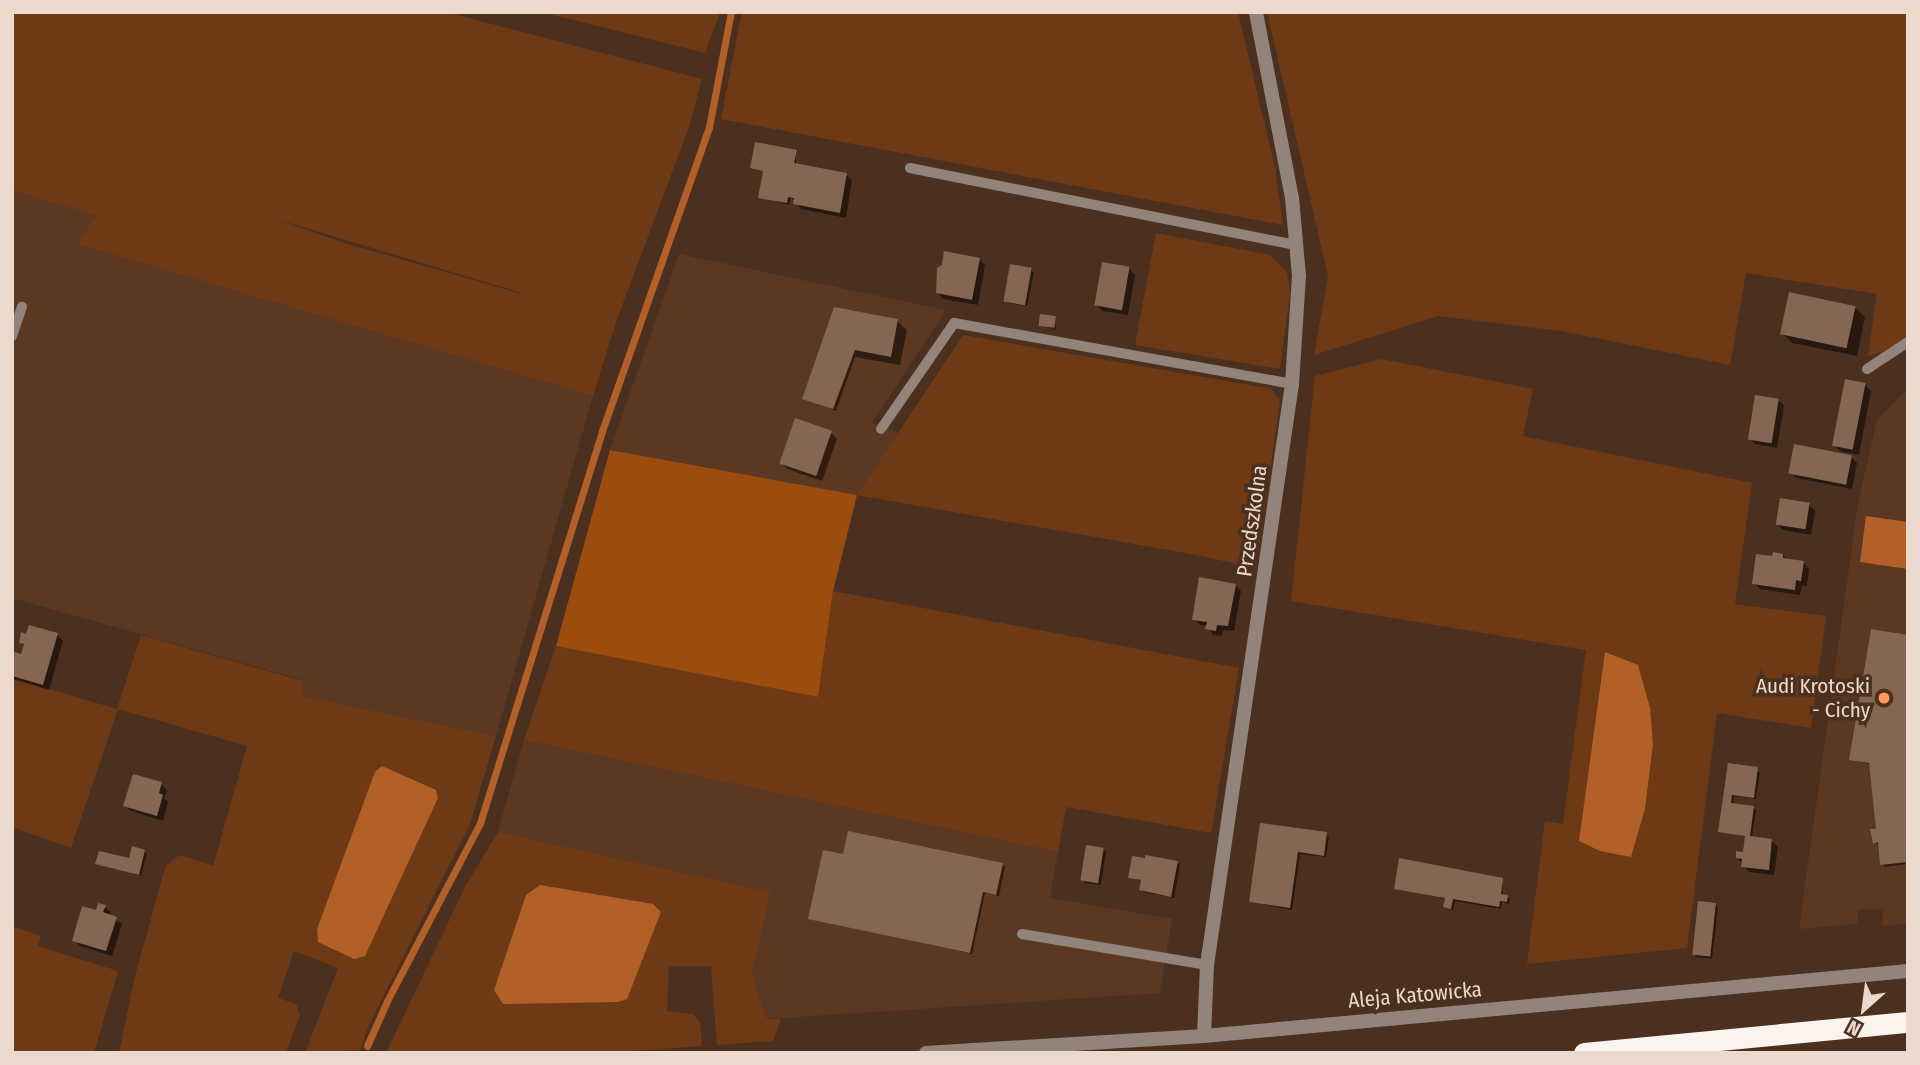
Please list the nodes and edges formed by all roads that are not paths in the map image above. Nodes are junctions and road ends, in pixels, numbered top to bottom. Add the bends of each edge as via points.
1 (1256, 12) edge
2 (910, 168) dead end
3 (1294, 245) junction
4 (22, 307) dead end
5 (12, 336) edge
6 (1908, 342) edge
7 (1867, 369) dead end
8 (1292, 384) junction
9 (881, 429) dead end
10 (1022, 934) dead end
11 (1207, 965) junction
12 (1908, 971) edge
13 (1908, 1022) edge
14 (1204, 1036) junction
15 (926, 1053) edge
16 (1584, 1053) edge

1 - 3 street, Przedszkolna via 1292,198
2 - 3 lane
3 - 8 street, Przedszkolna via 1300,276
4 - 5 lane
6 - 7 lane
8 - 9 lane via 954,323
8 - 11 street, Przedszkolna
10 - 11 lane
11 - 14 street, Przedszkolna
12 - 14 street, Aleja Katowicka
13 - 16 highway
14 - 15 street, Aleja Katowicka

